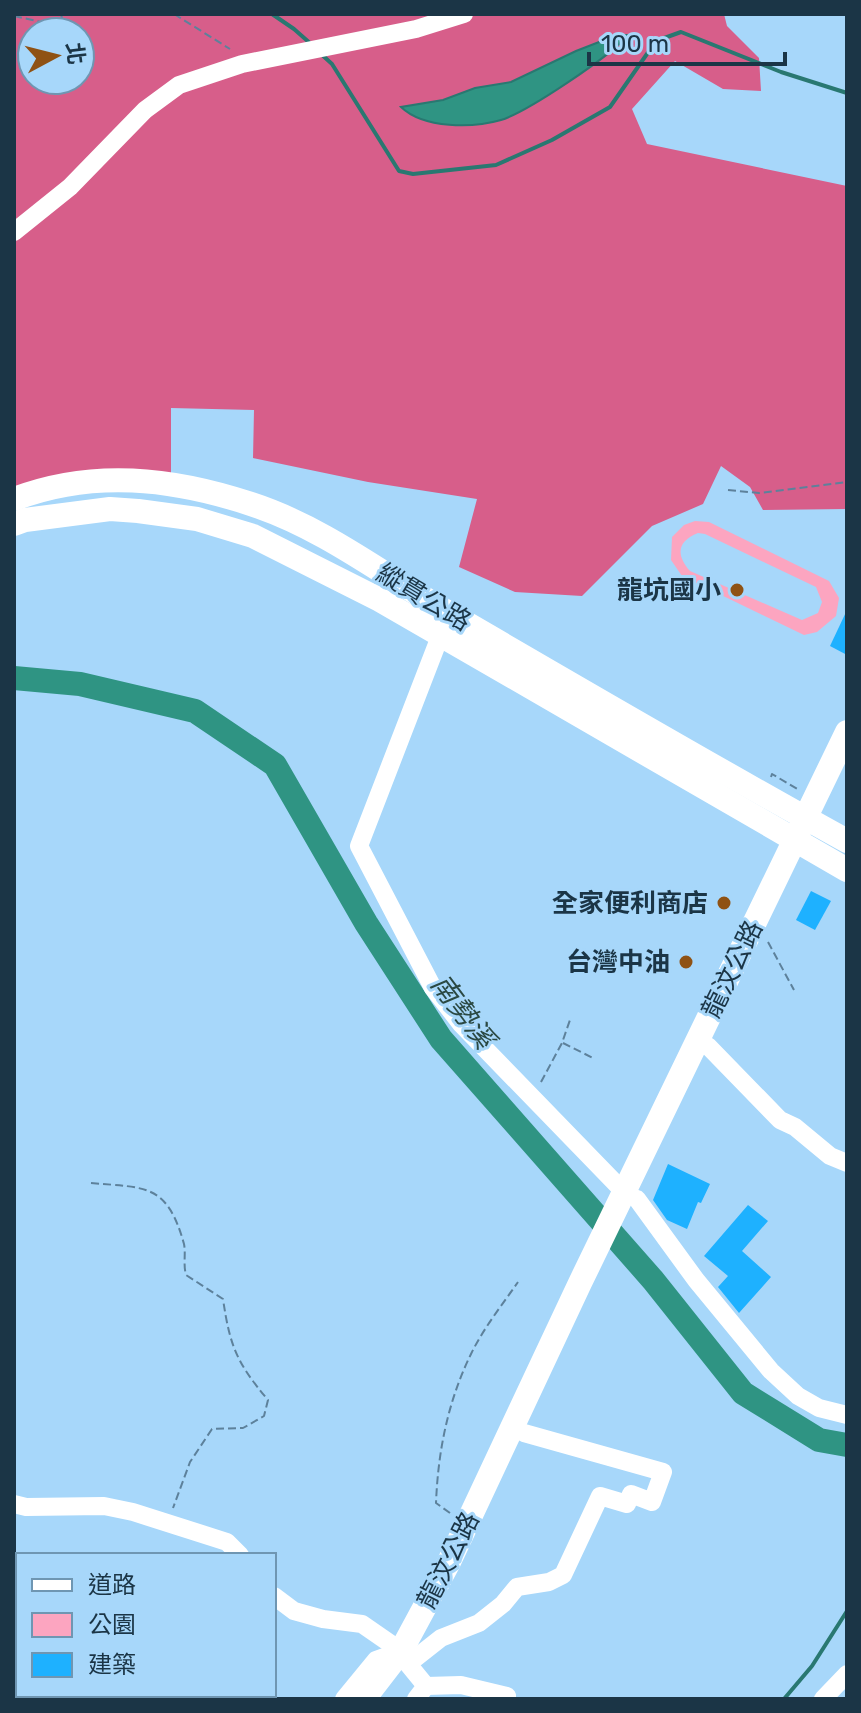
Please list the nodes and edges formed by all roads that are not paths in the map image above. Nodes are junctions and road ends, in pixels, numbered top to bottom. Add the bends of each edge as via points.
1 (464, 14) edge
2 (14, 232) edge
3 (14, 499) edge
4 (14, 524) edge
5 (445, 624) junction
6 (847, 732) edge
7 (847, 765) edge
8 (806, 832) junction
9 (847, 841) edge
10 (847, 870) edge
11 (722, 1002) junction
12 (708, 1046) junction
13 (847, 1163) edge
14 (627, 1203) junction
15 (847, 1415) edge
16 (518, 1431) junction
17 (14, 1504) edge
18 (238, 1553) edge
19 (276, 1598) edge
20 (405, 1657) junction
21 (847, 1674) edge
22 (421, 1693) edge
23 (507, 1696) dead end
24 (344, 1699) edge
25 (364, 1699) edge
26 (382, 1699) edge
27 (823, 1699) edge

1 - 2 street via 250,63 179,85
3 - 5 main road, 縱貫公路 via 76,482 114,479 174,484 253,504 316,531
4 - 5 main road, 縱貫公路 via 110,509 167,513 222,525 380,600
5 - 8 main road, 縱貫公路
5 - 14 street via 359,846 433,988
6 - 8 main road, 龍汶公路
7 - 8 main road, 龍汶公路
8 - 9 main road, 縱貫公路
8 - 10 main road, 縱貫公路
8 - 11 main road, 龍汶公路
11 - 12 main road, 龍汶公路
11 - 14 main road, 龍汶公路
12 - 13 street via 780,1120
12 - 14 main road, 龍汶公路
14 - 15 street via 771,1371 808,1402
14 - 16 main road, 龍汶公路
16 - 20 main road, 龍汶公路
16 - 20 main road, 龍汶公路 via 455,1577
16 - 20 street via 663,1472 652,1502 631,1494 627,1504 600,1496 563,1575 517,1587 479,1623
17 - 18 street via 104,1506 227,1542
19 - 20 street via 294,1611 362,1624
20 - 22 street
20 - 24 street via 376,1660
20 - 25 main road, 龍汶公路
20 - 26 main road, 龍汶公路
21 - 27 street
22 - 23 street via 461,1685

